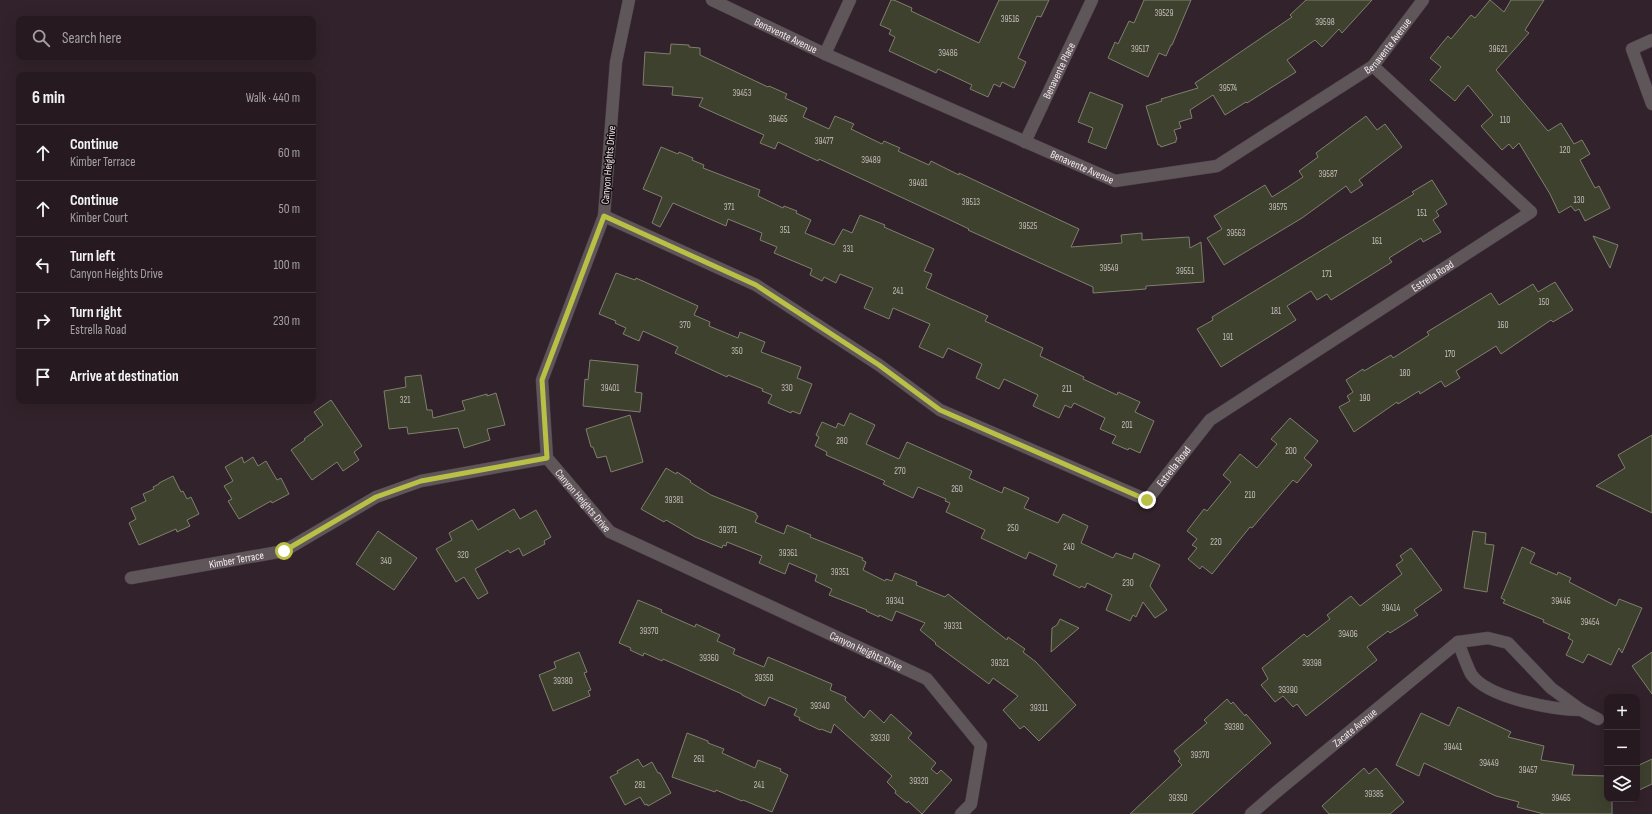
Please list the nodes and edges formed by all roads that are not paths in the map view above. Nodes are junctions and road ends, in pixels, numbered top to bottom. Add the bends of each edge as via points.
1 (629, 0) edge
2 (712, 0) edge
3 (850, 0) edge
4 (1092, 0) edge
5 (1423, 0) edge
6 (1652, 40) edge
7 (825, 54) junction
8 (1373, 66) junction
9 (1652, 104) edge
10 (1025, 142) junction
11 (604, 216) junction
12 (547, 458) junction
13 (131, 578) dead end
14 (1458, 642) junction
15 (1581, 710) junction
16 (1598, 719) dead end
17 (961, 814) edge
18 (1252, 814) edge

1 - 11 street, Canyon Heights Drive via 616,62
2 - 7 street, Benavente Avenue
3 - 7 street
4 - 10 street, Benavente Place
5 - 8 street, Benavente Avenue
6 - 9 street via 1632,49
7 - 10 street, Benavente Avenue
8 - 10 street, Benavente Avenue via 1216,166 1115,181
8 - 11 street, Estrella Road via 1531,212 1210,420 1147,500 940,410 879,365 756,285
11 - 12 street, Canyon Heights Drive via 542,380
12 - 13 street, Kimber Terrace via 421,481 376,497 284,551
12 - 17 street, Canyon Heights Drive via 610,532 927,679 981,745 970,804
14 - 15 street via 1488,638 1508,643 1551,688
14 - 15 street via 1472,674 1487,687 1534,704
14 - 18 street, Zacate Avenue
15 - 16 street

